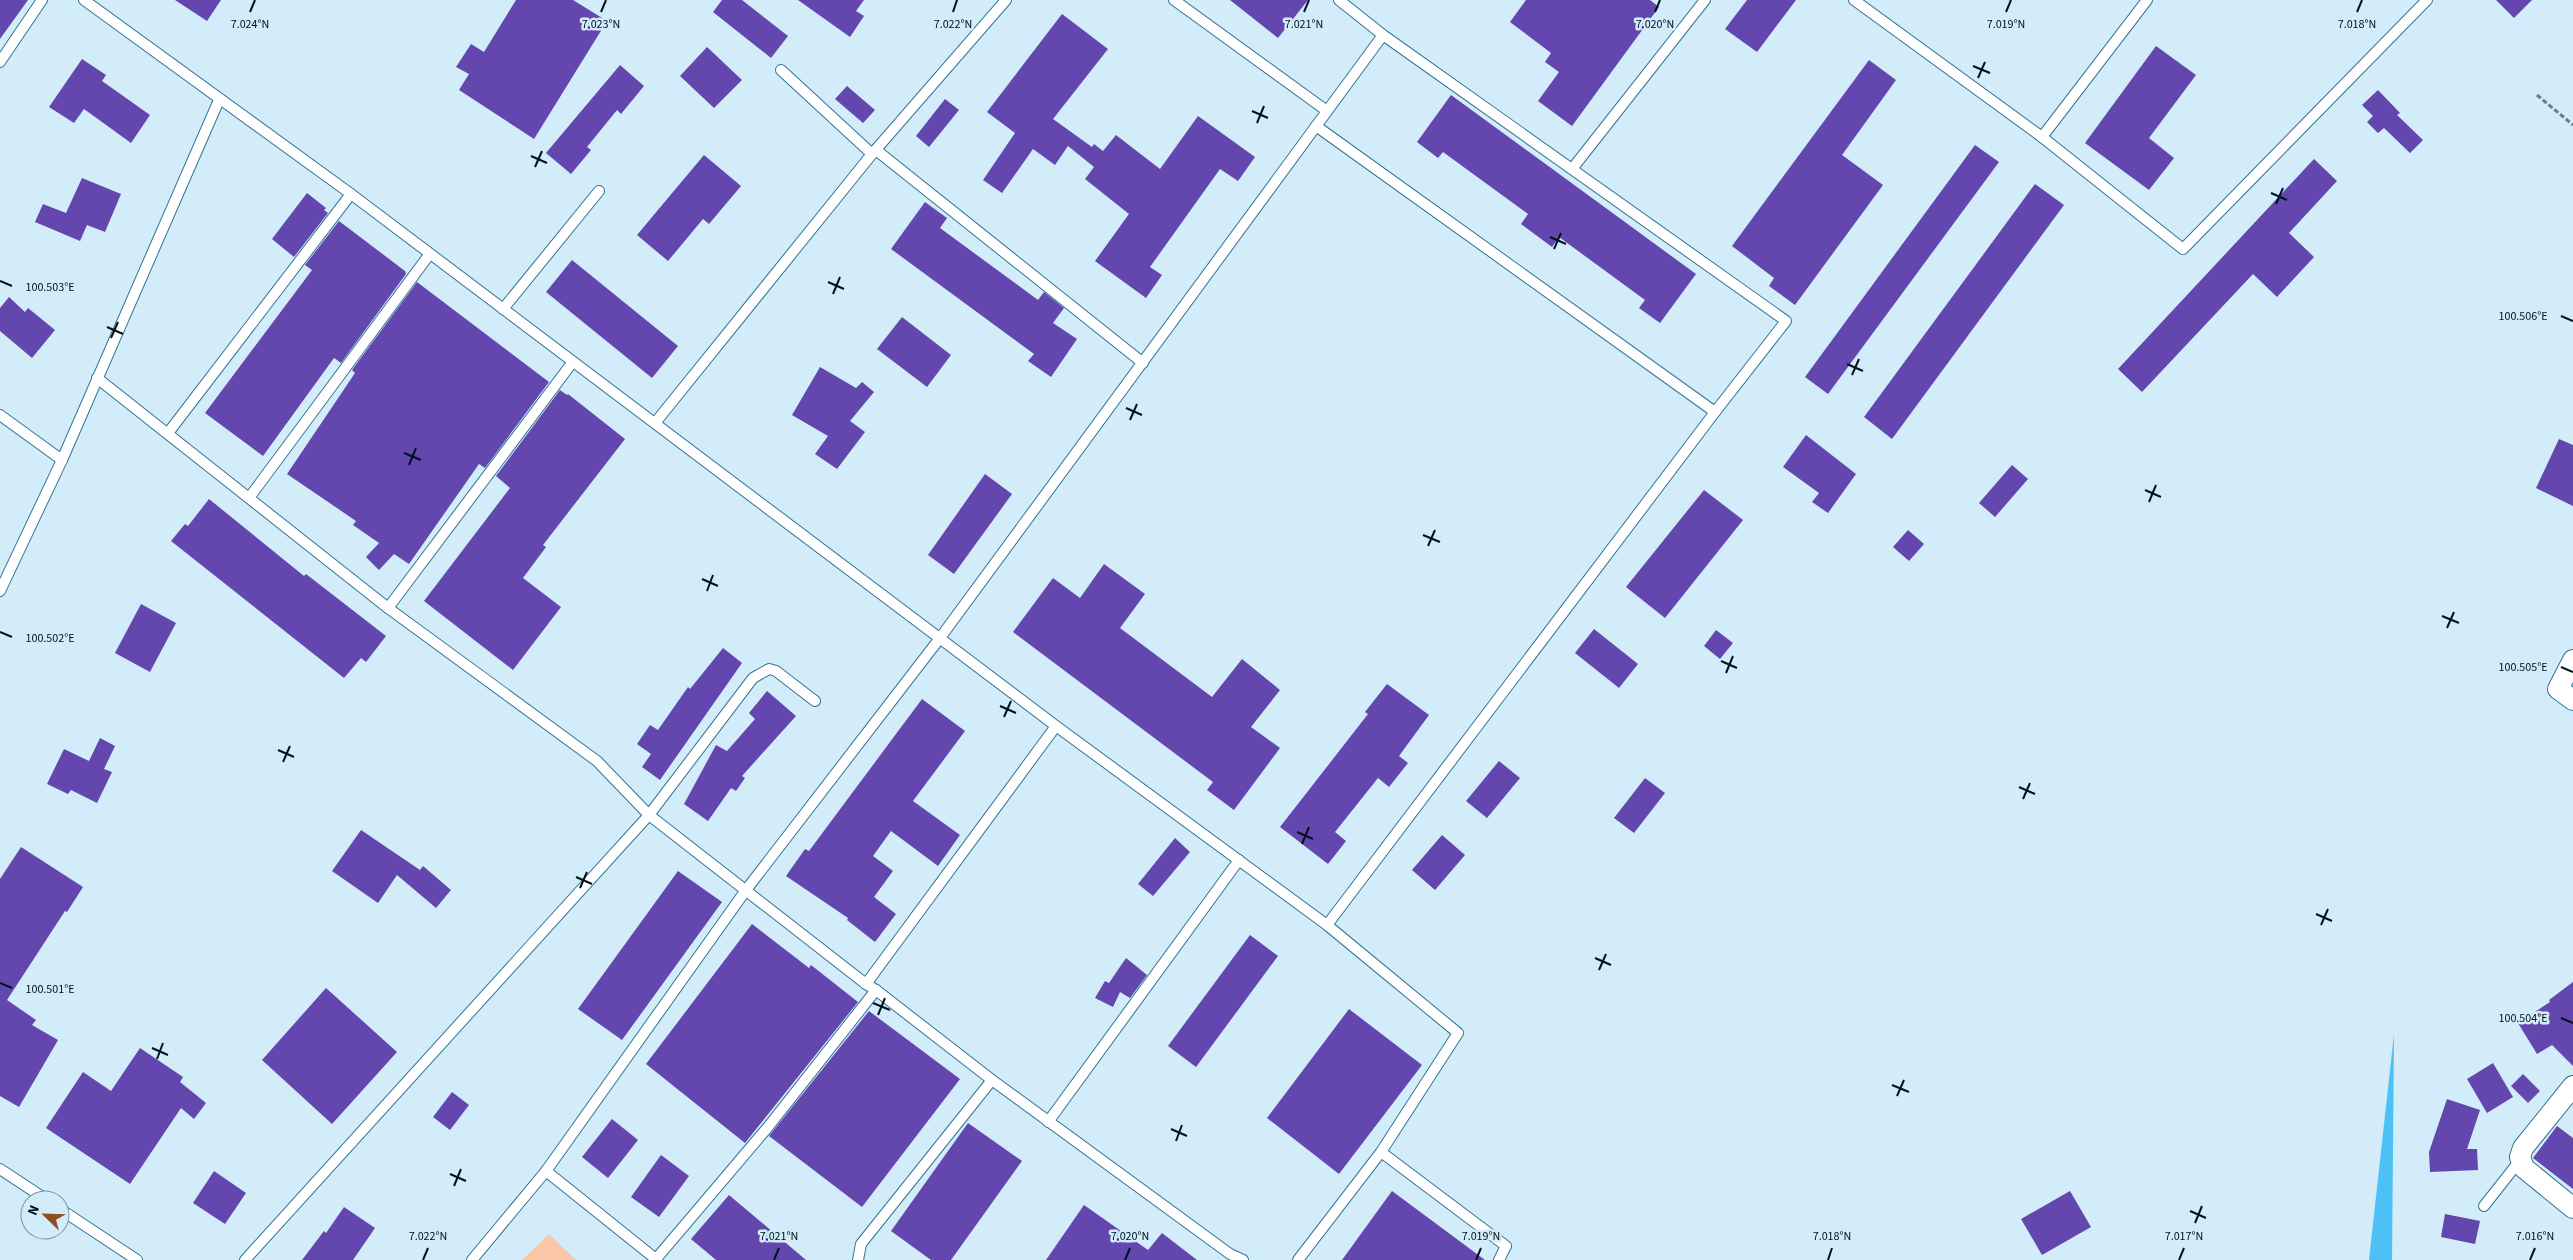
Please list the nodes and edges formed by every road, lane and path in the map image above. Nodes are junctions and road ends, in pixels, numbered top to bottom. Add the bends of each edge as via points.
1 (42, 0) edge
2 (84, 0) edge
3 (1006, 0) edge
4 (1174, 0) edge
5 (1339, 0) edge
6 (1704, 0) edge
7 (1854, 0) edge
8 (2146, 0) edge
9 (2427, 0) edge
10 (1383, 34) junction
11 (0, 62) edge
12 (781, 70) dead end
13 (2537, 95) dead end
14 (219, 100) junction
15 (1327, 111) junction
16 (2573, 124) edge
17 (1316, 126) junction
18 (2042, 137) junction
19 (874, 152) junction
20 (1572, 169) junction
21 (599, 191) dead end
22 (351, 194) junction
23 (429, 255) junction
24 (503, 309) junction
25 (572, 363) junction
26 (1143, 363) junction
27 (97, 378) junction
28 (1715, 412) junction
29 (0, 415) edge
30 (655, 423) junction
31 (168, 433) junction
32 (62, 460) junction
33 (249, 498) junction
34 (0, 591) edge
35 (388, 608) junction
36 (940, 638) junction
37 (2573, 660) edge
38 (2573, 700) edge
39 (815, 701) dead end
40 (1056, 726) junction
41 (649, 815) junction
42 (1240, 860) junction
43 (746, 890) junction
44 (1327, 926) junction
45 (866, 984) junction
46 (876, 990) junction
47 (992, 1080) junction
48 (2573, 1086) edge
49 (1048, 1122) junction
50 (1381, 1152) junction
51 (2521, 1160) junction
52 (0, 1168) edge
53 (546, 1172) junction
54 (32, 1190) edge
55 (2484, 1206) dead end
56 (2573, 1208) edge
57 (70, 1216) edge
58 (656, 1259) edge
59 (137, 1260) edge
60 (245, 1260) edge
61 (472, 1260) edge
62 (858, 1260) edge
63 (1244, 1260) edge
64 (1298, 1260) edge
65 (1499, 1260) edge

1 - 11 lane
2 - 14 lane
3 - 19 lane
4 - 15 lane
5 - 10 lane
6 - 20 lane
7 - 18 lane
8 - 18 lane
9 - 18 lane via 2183,249
10 - 15 lane
10 - 20 lane
12 - 19 lane
13 - 16 path
14 - 22 lane
14 - 27 lane
15 - 17 lane
17 - 26 lane
17 - 28 lane
19 - 26 lane
19 - 30 lane
20 - 28 lane via 1786,321
21 - 24 lane
22 - 23 lane
22 - 31 lane
23 - 24 lane
23 - 33 lane
24 - 25 lane
25 - 30 lane
25 - 35 lane
26 - 36 lane
27 - 31 lane
27 - 32 lane
28 - 44 lane
29 - 32 lane
30 - 36 lane
31 - 33 lane
32 - 34 lane
33 - 35 lane
35 - 41 lane via 597,761
36 - 40 lane
36 - 43 lane
37 - 38 street via 2558,689
39 - 41 lane via 776,671 761,672 753,678
40 - 42 lane
40 - 45 lane
41 - 43 lane
41 - 60 lane
42 - 44 lane
42 - 49 lane
43 - 45 lane
43 - 53 lane
44 - 50 lane via 1458,1033
45 - 46 lane
46 - 47 lane
46 - 58 lane via 768,1127
47 - 49 lane
47 - 62 lane via 861,1244
48 - 51 street via 2523,1148
49 - 63 lane via 1230,1254
50 - 64 lane
50 - 65 lane via 1506,1246
51 - 55 lane
51 - 56 street via 2526,1170
52 - 54 lane
53 - 58 lane
53 - 61 lane
57 - 59 lane

